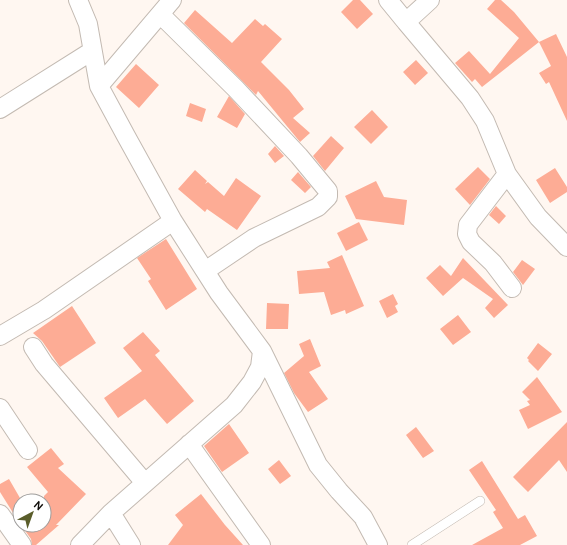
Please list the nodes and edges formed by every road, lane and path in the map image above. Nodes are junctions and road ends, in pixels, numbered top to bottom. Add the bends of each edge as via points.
1 (78, 0) edge
2 (172, 0) edge
3 (388, 0) edge
4 (430, 0) edge
5 (161, 15) junction
6 (406, 22) junction
7 (92, 51) junction
8 (99, 86) junction
9 (0, 109) edge
10 (507, 174) junction
11 (173, 221) junction
12 (567, 247) edge
13 (205, 271) junction
14 (512, 288) dead end
15 (2, 329) edge
16 (34, 347) dead end
17 (262, 351) junction
18 (0, 408) edge
19 (189, 444) junction
20 (28, 450) dead end
21 (145, 482) junction
22 (480, 501) dead end
23 (111, 513) junction
24 (0, 514) edge
25 (22, 545) edge
26 (80, 545) edge
27 (131, 545) edge
28 (261, 545) edge
29 (378, 545) edge
30 (412, 545) edge

1 - 7 street via 88,24
2 - 5 street
3 - 6 street
4 - 6 street
5 - 8 street
5 - 13 street via 236,89 328,191 328,198 318,207 254,238
6 - 10 street via 470,98 485,121
7 - 8 street
7 - 9 street
8 - 11 street
10 - 12 street via 538,217
10 - 14 street via 468,225 467,234 471,242 493,263
11 - 13 street
11 - 15 street via 44,310
13 - 17 street
16 - 21 street via 44,364
17 - 19 street via 260,368 234,405
17 - 29 street via 318,465 363,517
18 - 20 street
19 - 21 street
19 - 28 street
21 - 23 street
22 - 30 lane
23 - 26 street
23 - 27 street
24 - 25 street

